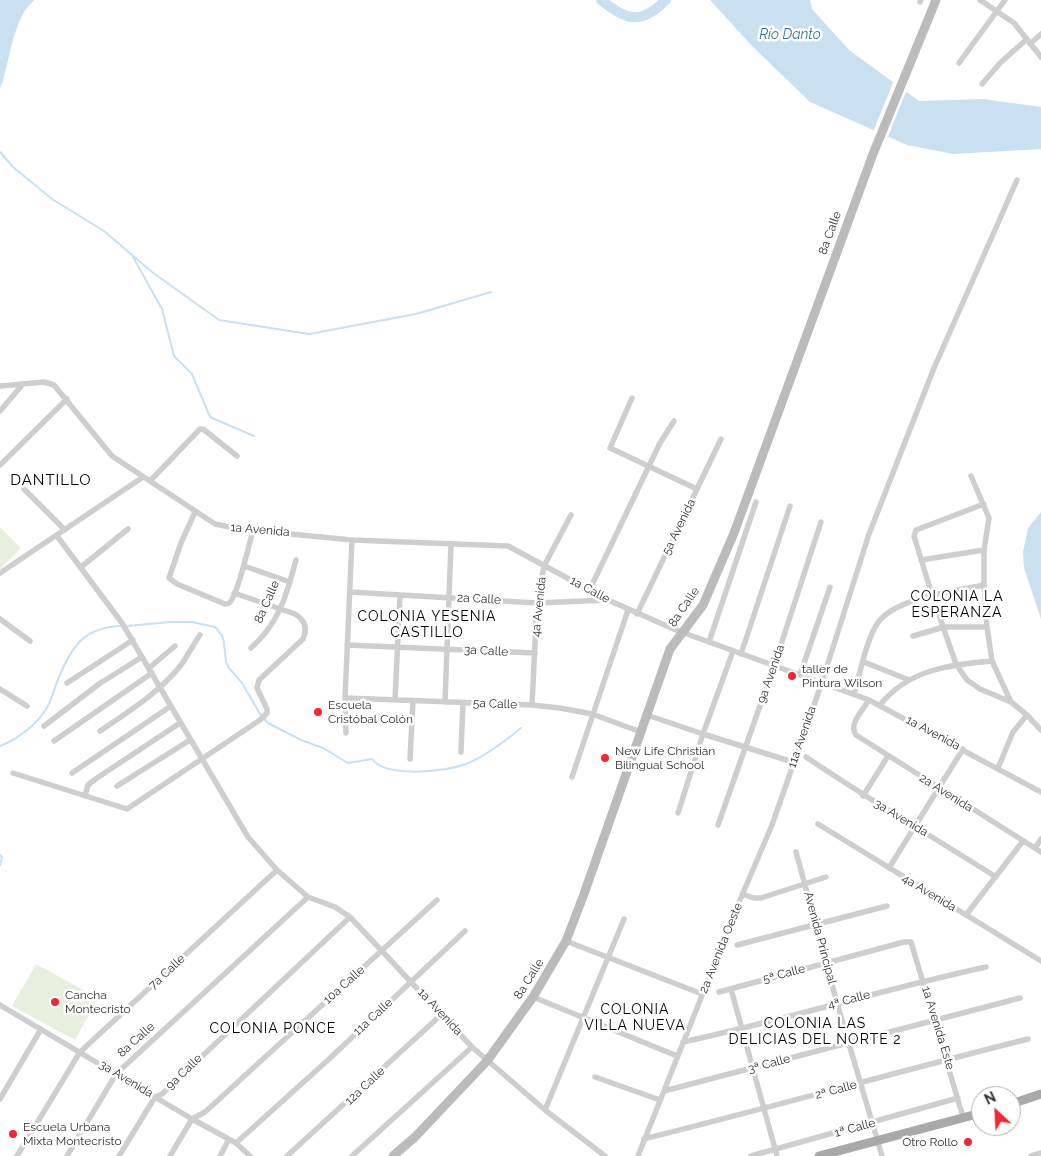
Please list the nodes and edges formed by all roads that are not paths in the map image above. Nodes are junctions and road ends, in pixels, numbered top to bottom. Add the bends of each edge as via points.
1 (936, 0) edge
2 (980, 0) edge
3 (1005, 0) edge
4 (998, 11) junction
5 (1041, 34) edge
6 (1029, 42) junction
7 (1041, 58) edge
8 (958, 63) dead end
9 (982, 84) dead end
10 (1017, 180) dead end
11 (22, 384) junction
12 (0, 386) edge
13 (632, 398) dead end
14 (67, 399) junction
15 (0, 411) edge
16 (674, 421) dead end
17 (721, 440) dead end
18 (238, 456) dead end
19 (0, 465) edge
20 (649, 466) junction
21 (971, 476) dead end
22 (143, 477) junction
23 (150, 481) junction
24 (24, 489) dead end
25 (697, 489) junction
26 (756, 502) dead end
27 (984, 504) junction
28 (790, 506) dead end
29 (195, 512) junction
30 (571, 515) dead end
31 (821, 522) dead end
32 (128, 529) dead end
33 (65, 530) junction
34 (253, 530) junction
35 (56, 536) junction
36 (352, 540) junction
37 (451, 544) junction
38 (984, 550) junction
39 (296, 560) dead end
40 (921, 560) junction
41 (244, 566) junction
42 (544, 566) junction
43 (80, 568) junction
44 (0, 573) edge
45 (290, 582) junction
46 (984, 585) junction
47 (830, 587) dead end
48 (590, 589) junction
49 (350, 592) junction
50 (234, 593) junction
51 (932, 595) junction
52 (400, 596) junction
53 (450, 598) junction
54 (608, 600) junction
55 (537, 603) junction
56 (280, 610) junction
57 (628, 610) junction
58 (637, 614) junction
59 (0, 619) edge
60 (944, 627) junction
61 (987, 627) junction
62 (682, 632) junction
63 (200, 635) dead end
64 (913, 636) dead end
65 (133, 640) junction
66 (30, 641) dead end
67 (710, 642) junction
68 (347, 645) junction
69 (175, 646) dead end
70 (251, 648) dead end
71 (398, 648) junction
72 (447, 649) junction
73 (732, 650) junction
74 (535, 653) junction
75 (741, 654) junction
76 (142, 657) junction
77 (992, 661) junction
78 (864, 662) junction
79 (956, 664) junction
80 (774, 666) junction
81 (150, 671) junction
82 (800, 675) junction
83 (909, 680) junction
84 (822, 682) junction
85 (67, 684) dead end
86 (160, 686) junction
87 (0, 689) edge
88 (854, 694) junction
89 (345, 698) junction
90 (394, 700) junction
91 (869, 700) junction
92 (413, 701) junction
93 (446, 702) junction
94 (1011, 702) junction
95 (463, 703) junction
96 (532, 705) junction
97 (27, 706) dead end
98 (170, 706) junction
99 (880, 706) junction
100 (592, 714) junction
101 (647, 715) junction
102 (1027, 715) junction
103 (180, 723) junction
104 (44, 726) dead end
105 (1041, 730) edge
106 (100, 731) dead end
107 (641, 732) junction
108 (346, 733) dead end
109 (703, 734) junction
110 (190, 740) junction
111 (54, 741) dead end
112 (745, 747) junction
113 (963, 749) junction
114 (461, 752) dead end
115 (888, 756) junction
116 (806, 757) dead end
117 (200, 758) junction
118 (410, 759) dead end
119 (794, 762) junction
120 (998, 768) junction
121 (12, 773) dead end
122 (72, 774) dead end
123 (572, 777) dead end
124 (118, 786) dead end
125 (938, 788) junction
126 (1041, 792) edge
127 (85, 796) junction
128 (863, 796) junction
129 (678, 812) dead end
130 (818, 824) dead end
131 (772, 825) joint
132 (718, 826) dead end
133 (915, 826) junction
134 (1041, 839) edge
135 (1024, 841) junction
136 (1035, 848) junction
137 (796, 852) dead end
138 (1041, 852) edge
139 (888, 868) junction
140 (277, 870) junction
141 (826, 877) dead end
142 (996, 877) junction
143 (805, 883) junction
144 (742, 894) junction
145 (308, 897) junction
146 (437, 900) dead end
147 (887, 906) dead end
148 (966, 915) junction
149 (350, 917) junction
150 (624, 919) dead end
151 (816, 924) junction
152 (465, 931) dead end
153 (566, 941) junction
154 (908, 942) joint
155 (737, 945) dead end
156 (382, 951) junction
157 (608, 958) junction
158 (1041, 961) edge
159 (826, 963) junction
160 (986, 968) dead end
161 (412, 981) junction
162 (924, 981) junction
163 (730, 989) junction
164 (719, 992) dead end
165 (702, 994) junction
166 (533, 997) junction
167 (1020, 998) dead end
168 (837, 1003) junction
169 (1, 1007) edge
170 (442, 1014) junction
171 (583, 1018) junction
172 (936, 1020) junction
173 (41, 1029) junction
174 (742, 1029) junction
175 (1028, 1039) dead end
176 (683, 1042) junction
177 (849, 1043) junction
178 (472, 1047) junction
179 (80, 1052) junction
180 (678, 1056) junction
181 (947, 1059) junction
182 (487, 1061) junction
183 (752, 1069) junction
184 (116, 1074) junction
185 (595, 1077) dead end
186 (860, 1083) junction
187 (664, 1091) junction
188 (1041, 1094) edge
189 (155, 1097) junction
190 (958, 1098) junction
191 (0, 1099) edge
192 (660, 1100) junction
193 (1021, 1101) edge
194 (545, 1110) junction
195 (764, 1110) junction
196 (971, 1115) edge
197 (963, 1117) junction
198 (192, 1119) junction
199 (872, 1123) junction
200 (229, 1139) junction
201 (644, 1140) junction
202 (877, 1140) junction
203 (236, 1142) junction
204 (775, 1149) junction
205 (1041, 1153) edge
206 (17, 1156) edge
207 (67, 1156) edge
208 (119, 1156) edge
209 (170, 1156) edge
210 (220, 1156) edge
211 (250, 1156) edge
212 (287, 1156) edge
213 (352, 1156) edge
214 (393, 1156) edge
215 (605, 1156) edge
216 (638, 1156) edge
217 (751, 1156) edge
218 (777, 1156) edge
219 (819, 1156) edge
220 (882, 1156) edge
221 (1031, 1156) edge

1 - 62 street, 8a Calle via 873,154 734,533 703,605
2 - 4 street
3 - 4 street
4 - 6 street via 1014,22
4 - 8 street
5 - 6 street
6 - 7 street
6 - 9 street via 1000,63
10 - 84 street, 11a Avenida via 934,368 869,534
11 - 12 street, 1a Avenida
11 - 14 street, 1a Avenida via 49,383
11 - 15 street
13 - 20 street via 610,448
14 - 19 street
14 - 22 street, 1a Avenida via 105,449
16 - 20 street
17 - 25 street, 5a Avenida
18 - 23 street via 200,429
20 - 25 street
20 - 48 street
21 - 27 street
22 - 23 street, 1a Avenida
22 - 33 street
23 - 29 street, 1a Avenida
24 - 33 street
25 - 58 street, 5a Avenida
26 - 67 street
27 - 38 street via 989,518
27 - 40 street via 916,530 914,536
28 - 75 street
29 - 34 street, 1a Avenida via 224,527
29 - 50 street via 169,578 225,604 231,601
30 - 42 street, 4a Avenida
31 - 80 street, 9a Avenida
32 - 43 street
33 - 35 street
34 - 36 street, 1a Avenida
34 - 41 street
35 - 43 street
35 - 44 street
36 - 37 street, 1a Calle
36 - 49 street
37 - 42 street, 1a Calle via 508,546
37 - 53 street
38 - 40 street
38 - 46 street
39 - 45 street, 8a Calle
40 - 51 street
41 - 45 street
41 - 50 street
42 - 48 street, 1a Calle
42 - 55 street, 4a Avenida
43 - 65 street, 1a Avenida
45 - 56 street, 8a Calle
46 - 51 street
46 - 61 street
47 - 82 street
48 - 54 street, 1a Calle
49 - 52 street, 2a Calle
49 - 68 street
50 - 56 street
51 - 60 street
51 - 78 street via 884,615 873,631
52 - 53 street, 2a Calle
52 - 71 street
53 - 55 street, 2a Calle
53 - 72 street
54 - 55 street, 2a Calle
54 - 57 street, 1a Calle
55 - 74 street, 4a Avenida
56 - 70 street, 8a Calle via 270,629
56 - 117 street via 301,618 306,625 306,634 259,680 257,688 267,709 265,715
57 - 58 street, 1a Calle
57 - 100 street
58 - 62 street, 1a Calle
59 - 66 street
60 - 61 street
60 - 64 street
60 - 79 street
61 - 77 street
62 - 67 street, 1a Calle
62 - 101 street, 8a Calle via 670,649
63 - 86 street via 180,666
65 - 76 street, 1a Avenida
65 - 85 street
67 - 73 street, 1a Calle
68 - 71 street, 3a Calle
68 - 89 street
69 - 81 street
71 - 72 street, 3a Calle
71 - 90 street
72 - 74 street, 3a Calle
72 - 93 street
73 - 75 street, 1a Calle
73 - 109 street
74 - 96 street, 4a Avenida
75 - 80 street, 1a Calle
76 - 81 street, 1a Avenida
76 - 104 street via 99,684
77 - 79 street
77 - 94 street
78 - 83 street
78 - 88 street
79 - 83 street
79 - 94 street via 967,680
80 - 82 street, 1a Calle
80 - 112 street, 9a Avenida
81 - 86 street, 1a Avenida
81 - 111 street
82 - 84 street, 1a Calle
83 - 99 street
84 - 88 street, 1a Avenida
84 - 119 street, 11a Avenida
86 - 98 street, 1a Avenida
86 - 106 street
87 - 97 street
88 - 91 street, 1a Avenida
89 - 90 street, 5a Calle
89 - 108 street
90 - 92 street, 5a Calle
91 - 99 street, 1a Avenida
91 - 115 street, 2a Avenida via 854,724 854,731
92 - 93 street, 5a Calle
92 - 118 street
93 - 95 street, 5a Calle
94 - 102 street
95 - 96 street, 5a Calle
95 - 114 street
96 - 100 street, 5a Calle
98 - 103 street, 1a Avenida
98 - 122 street
99 - 113 street, 1a Avenida
100 - 107 street, 5a Calle
100 - 123 street
101 - 107 street, 8a Calle
101 - 109 street
102 - 105 street
102 - 120 street via 1013,732
103 - 110 street, 1a Avenida
103 - 127 street via 97,778 88,785
107 - 153 street, 8a Calle
109 - 112 street
109 - 129 street
110 - 117 street, 1a Avenida
110 - 124 street
112 - 119 street
112 - 132 street, 9a Avenida
113 - 120 street, 1a Avenida
113 - 125 street
115 - 125 street, 2a Avenida
115 - 128 street
116 - 128 street, 3a Avenida
117 - 127 street via 127,809
117 - 140 street, 1a Avenida via 244,832
119 - 131 street, 11a Avenida
120 - 126 street, 1a Avenida
121 - 127 street
125 - 133 street
125 - 135 street, 2a Avenida
128 - 133 street, 3a Avenida
130 - 139 street, 4a Avenida
131 - 144 street, 2a Avenida Oeste
133 - 139 street
133 - 142 street, 3a Avenida
134 - 136 street
135 - 136 street, 2a Avenida
135 - 142 street
136 - 138 street, 2a Avenida
137 - 143 street, Avenida Principal
139 - 148 street, 4a Avenida
140 - 145 street, 1a Avenida
140 - 179 street, 7a Calle
141 - 143 street
142 - 148 street
143 - 144 street via 761,898
143 - 151 street, Avenida Principal
144 - 165 street, 2a Avenida Oeste
145 - 149 street, 1a Avenida via 335,907
145 - 184 street, 8a Calle
146 - 156 street, 10a Calle
147 - 151 street
148 - 158 street, 4a Avenida
149 - 156 street, 1a Avenida
149 - 189 street, 9a Calle via 162,1094
150 - 157 street
151 - 155 street
151 - 159 street, Avenida Principal
152 - 161 street, 11a Calle
153 - 157 street
153 - 166 street, 8a Calle
154 - 159 street, 5ª Calle
154 - 162 street, 1a Avenida Este via 913,945
156 - 161 street, 1a Avenida
156 - 198 street, 10a Calle via 205,1112
157 - 165 street
157 - 171 street
159 - 163 street, 5ª Calle
159 - 168 street, Avenida Principal
160 - 162 street, 4ª Calle
161 - 170 street, 1a Avenida
161 - 203 street, 11a Calle
162 - 168 street, 4ª Calle
162 - 172 street, 1a Avenida Este
163 - 164 street, 5ª Calle
163 - 174 street
165 - 176 street, 2a Avenida Oeste
166 - 171 street
166 - 182 street, 8a Calle
167 - 172 street, 3ª Calle
168 - 174 street, 4ª Calle
168 - 177 street, Avenida Principal
169 - 173 street, 3a Avenida
170 - 178 street, 1a Avenida
170 - 212 street, 12a Calle
171 - 180 street
171 - 194 street
172 - 177 street, 3ª Calle
172 - 181 street, 1a Avenida Este
173 - 179 street, 3a Avenida
173 - 191 street
174 - 176 street, 4ª Calle
174 - 183 street
175 - 181 street, 2ª Calle
176 - 180 street, 2a Avenida Oeste
177 - 183 street, 3ª Calle
177 - 186 street, Avenida Principal
178 - 182 street, 1a Avenida
178 - 213 street
179 - 184 street, 3a Avenida
179 - 206 street, 7a Calle
180 - 187 street, 2a Avenida Oeste
181 - 186 street, 2ª Calle
181 - 190 street, 1a Avenida Este
182 - 194 street, 1a Avenida
182 - 214 street, 8a Calle
183 - 187 street, 3ª Calle
183 - 195 street
184 - 189 street, 3a Avenida
184 - 207 street, 8a Calle
185 - 192 street
186 - 195 street, 2ª Calle
186 - 199 street, Avenida Principal
187 - 192 street, 2a Avenida Oeste
188 - 193 main road
189 - 198 street, 3a Avenida
189 - 208 street, 9a Calle
190 - 197 street, 1a Avenida Este
190 - 199 street, 1ª Calle
192 - 201 street, 2a Avenida Oeste
194 - 215 street, 1a Avenida
195 - 201 street, 2ª Calle
195 - 204 street
196 - 197 main road
197 - 202 main road
198 - 200 street, 3a Avenida
198 - 209 street, 10a Calle
199 - 202 street, Avenida Principal
199 - 204 street, 1ª Calle
200 - 203 street, 3a Avenida
200 - 210 street
201 - 216 street, 2a Avenida Oeste
202 - 219 main road
202 - 220 street, Avenida Principal
203 - 211 street, 3a Avenida
204 - 217 street, 1ª Calle
204 - 218 street
205 - 221 street

